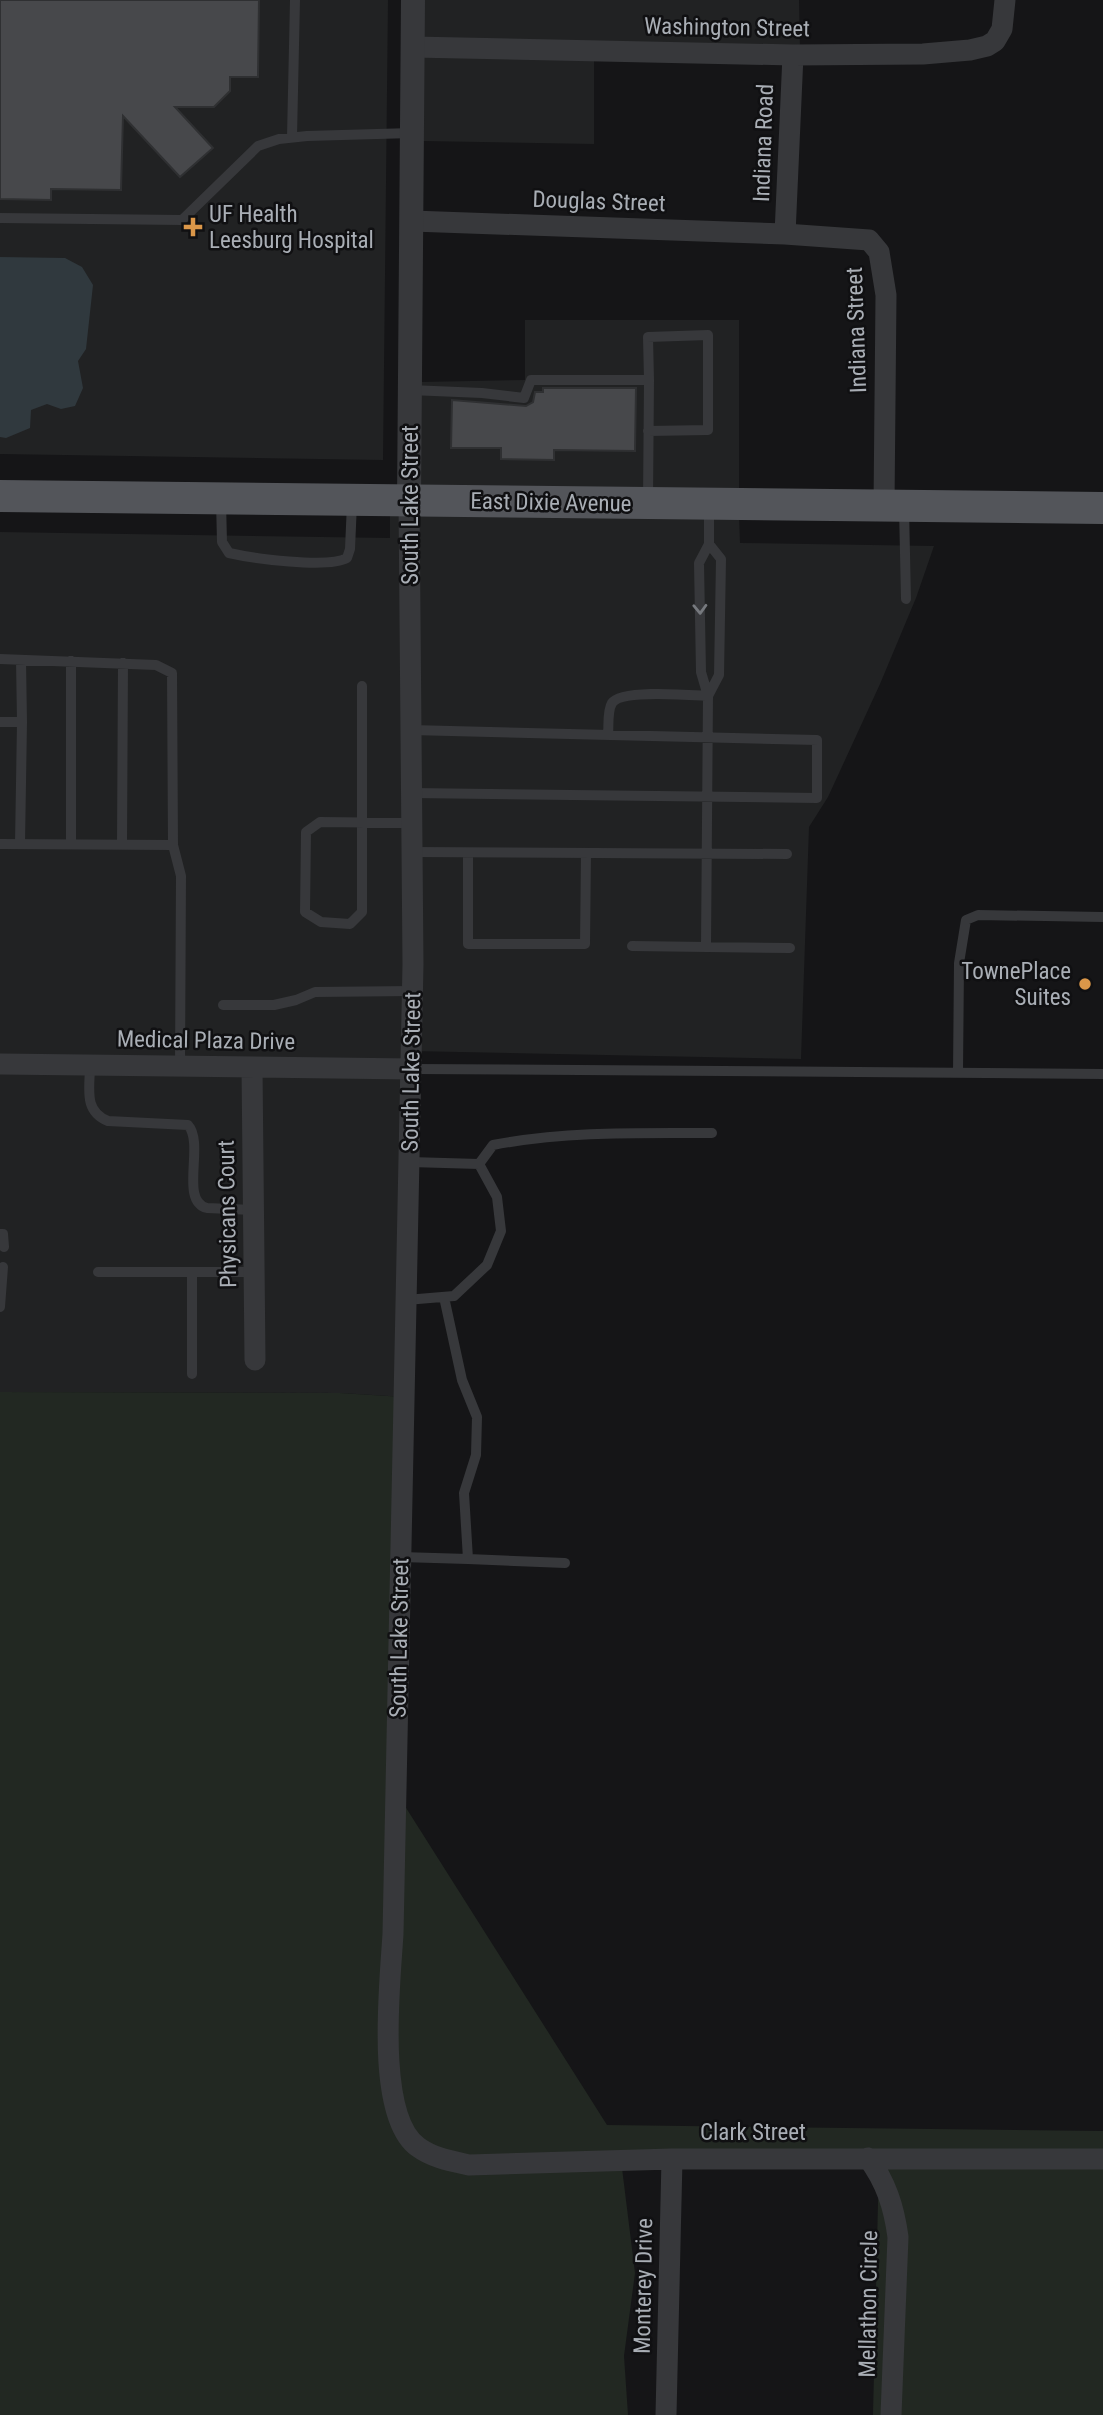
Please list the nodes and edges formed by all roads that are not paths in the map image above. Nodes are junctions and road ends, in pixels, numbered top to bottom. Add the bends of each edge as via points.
1 (295, 0) edge
2 (413, 0) edge
3 (1005, 0) edge
4 (413, 47) junction
5 (793, 55) junction
6 (412, 133) junction
7 (292, 137) junction
8 (0, 218) edge
9 (412, 221) junction
10 (785, 234) junction
11 (649, 380) junction
12 (410, 390) junction
13 (649, 431) junction
14 (0, 496) edge
15 (221, 498) junction
16 (352, 500) junction
17 (409, 501) junction
18 (648, 503) junction
19 (709, 504) junction
20 (894, 506) junction
21 (1103, 508) edge
22 (709, 544) junction
23 (906, 599) dead end
24 (701, 641) junction
25 (719, 642) junction
26 (0, 659) edge
27 (21, 660) junction
28 (71, 662) junction
29 (123, 663) junction
30 (362, 686) dead end
31 (708, 696) junction
32 (0, 722) edge
33 (22, 722) junction
34 (411, 730) junction
35 (608, 736) junction
36 (708, 738) junction
37 (412, 793) junction
38 (707, 796) junction
39 (363, 822) junction
40 (412, 823) junction
41 (0, 844) edge
42 (20, 844) junction
43 (71, 844) junction
44 (122, 844) junction
45 (173, 845) junction
46 (412, 852) junction
47 (468, 853) junction
48 (586, 853) junction
49 (706, 853) junction
50 (787, 854) dead end
51 (1103, 916) edge
52 (632, 946) dead end
53 (706, 947) junction
54 (790, 948) dead end
55 (413, 991) junction
56 (223, 1004) dead end
57 (0, 1063) edge
58 (90, 1065) junction
59 (180, 1066) junction
60 (252, 1067) junction
61 (412, 1069) junction
62 (958, 1073) junction
63 (1103, 1074) edge
64 (712, 1133) dead end
65 (410, 1162) junction
66 (479, 1164) junction
67 (253, 1210) junction
68 (0, 1234) edge
69 (4, 1247) dead end
70 (3, 1267) dead end
71 (98, 1272) dead end
72 (192, 1272) junction
73 (254, 1272) junction
74 (444, 1297) junction
75 (406, 1300) junction
76 (0, 1307) edge
77 (255, 1360) dead end
78 (192, 1374) dead end
79 (401, 1557) junction
80 (468, 1559) junction
81 (565, 1563) dead end
82 (410, 2139) joint
83 (868, 2158) junction
84 (672, 2159) junction
85 (1103, 2159) edge
86 (666, 2415) edge
87 (891, 2415) edge

1 - 7 lane
2 - 4 street, South Lake Street
3 - 5 street, Washington Street via 1002,29 987,46 877,56
4 - 5 street, Washington Street
4 - 6 street, South Lake Street
5 - 10 street, Indiana Road
6 - 7 lane
6 - 9 street, South Lake Street
7 - 8 lane via 258,146 182,220
9 - 10 street, Douglas Street
9 - 12 street, South Lake Street
10 - 20 street, Indiana Street via 869,240 879,252 886,295
11 - 12 lane via 531,380 524,398
11 - 13 lane
11 - 13 lane via 648,337 708,335 708,430
12 - 17 street, South Lake Street
13 - 18 lane
14 - 15 main road, East Dixie Avenue
15 - 16 main road, East Dixie Avenue
15 - 16 lane via 222,542 229,552 319,563 339,563 346,558
16 - 17 main road, East Dixie Avenue
17 - 18 main road, East Dixie Avenue
17 - 34 street, South Lake Street
18 - 19 main road, East Dixie Avenue
19 - 20 main road, East Dixie Avenue
19 - 22 lane
20 - 21 main road, East Dixie Avenue
20 - 23 lane
22 -> 24 lane via 699,563
22 - 25 lane via 721,559
24 - 25 lane
24 - 31 lane via 701,672
25 - 31 lane via 719,674
26 - 27 lane
27 - 28 lane
27 - 33 lane
28 - 29 lane
28 - 43 lane
29 - 44 lane
29 - 45 lane via 156,664 172,673
30 - 39 lane
31 - 35 lane via 619,698 611,704
31 - 36 lane
32 - 33 lane
33 - 42 lane
34 - 35 lane
34 - 37 street, South Lake Street
35 - 36 lane
36 - 38 lane
36 - 38 lane via 817,740 817,798
37 - 38 lane
37 - 40 street, South Lake Street
38 - 49 lane
39 - 39 lane via 320,822 306,832 305,912 321,922 350,924 362,912
39 - 40 lane
40 - 46 street, South Lake Street
41 - 42 lane
42 - 43 lane
43 - 44 lane
44 - 45 lane
45 - 59 lane via 181,876
46 - 47 lane
46 - 55 street, South Lake Street
47 - 48 lane
47 - 48 lane via 468,944 585,944
48 - 49 lane
49 - 50 lane
49 - 53 lane
51 - 62 lane via 978,915 966,920 960,964
52 - 53 lane
53 - 54 lane
55 - 56 lane via 315,992 274,1005
55 - 61 street, South Lake Street
57 - 58 street, Medical Plaza Drive
58 - 59 street, Medical Plaza Drive
58 - 67 lane via 90,1103 98,1117 188,1125 193,1130 196,1202 207,1208
59 - 60 street, Medical Plaza Drive
60 - 61 street, Medical Plaza Drive
60 - 67 street, Physicans Court
61 - 62 lane
61 - 65 street, South Lake Street
62 - 63 lane
64 - 66 lane via 527,1139 493,1146
65 - 66 lane
65 - 75 street, South Lake Street
66 - 74 lane via 497,1197 501,1231 487,1265 454,1296
67 - 73 street, Physicans Court
68 - 69 lane
70 - 76 lane
71 - 72 lane
72 - 73 lane
72 - 78 lane
73 - 77 street, Physicans Court
74 - 75 lane
74 - 80 lane via 462,1380 477,1417 476,1455 464,1493
75 - 79 street, South Lake Street
79 - 80 lane
79 - 82 street, South Lake Street via 388,2020 395,2105
80 - 81 lane
82 - 84 street, Clark Street via 437,2157 469,2165
83 - 84 street, Clark Street
83 - 85 street, Clark Street
83 - 87 street, Mellathon Circle via 887,2189 898,2237
84 - 86 street, Monterey Drive

